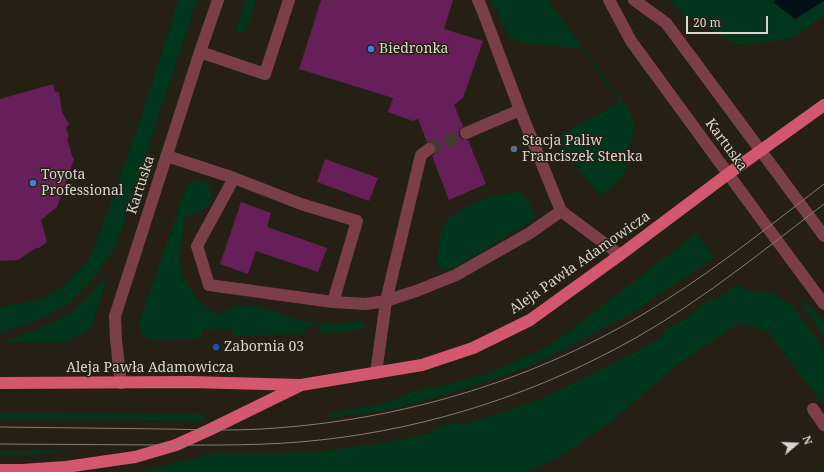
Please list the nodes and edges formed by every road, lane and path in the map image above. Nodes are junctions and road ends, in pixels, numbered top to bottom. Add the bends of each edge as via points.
1 (218, 0) edge
2 (289, 0) edge
3 (478, 0) edge
4 (608, 0) edge
5 (634, 0) edge
6 (200, 52) junction
7 (824, 105) edge
8 (520, 110) junction
9 (466, 133) tunnel mouth
10 (429, 149) tunnel mouth
11 (761, 150) junction
12 (167, 156) junction
13 (728, 174) junction
14 (234, 178) junction
15 (561, 211) junction
16 (824, 236) edge
17 (620, 255) junction
18 (386, 301) junction
19 (333, 302) junction
20 (824, 304) edge
21 (376, 373) junction
22 (0, 383) edge
23 (121, 383) junction
24 (301, 385) junction
25 (813, 409) dead end
26 (824, 425) edge
27 (0, 470) edge

1 - 6 street, Kartuska
2 - 6 street via 265,74
3 - 8 street
4 - 13 street, Kartuska via 631,41
5 - 11 street, Kartuska via 666,23
6 - 12 street, Kartuska
7 - 11 main road, Aleja Pawła Adamowicza
8 - 9 street
8 - 15 street
10 - 18 street via 421,155
11 - 13 main road, Aleja Pawła Adamowicza
11 - 16 street, Kartuska
12 - 14 street
12 - 23 street, Kartuska via 115,316
13 - 17 main road, Aleja Pawła Adamowicza
13 - 20 street, Kartuska
14 - 19 street via 301,204 357,221
14 - 19 street via 197,246 209,285
15 - 17 street
15 - 18 street via 530,233 456,275
17 - 21 main road, Aleja Pawła Adamowicza via 530,320 473,348 422,365
18 - 19 street via 366,304
18 - 21 street
21 - 24 main road, Aleja Pawła Adamowicza
22 - 23 main road, Aleja Pawła Adamowicza
23 - 24 main road, Aleja Pawła Adamowicza
24 - 27 main road, Aleja Pawła Adamowicza via 176,445 135,457 66,467
25 - 26 street

